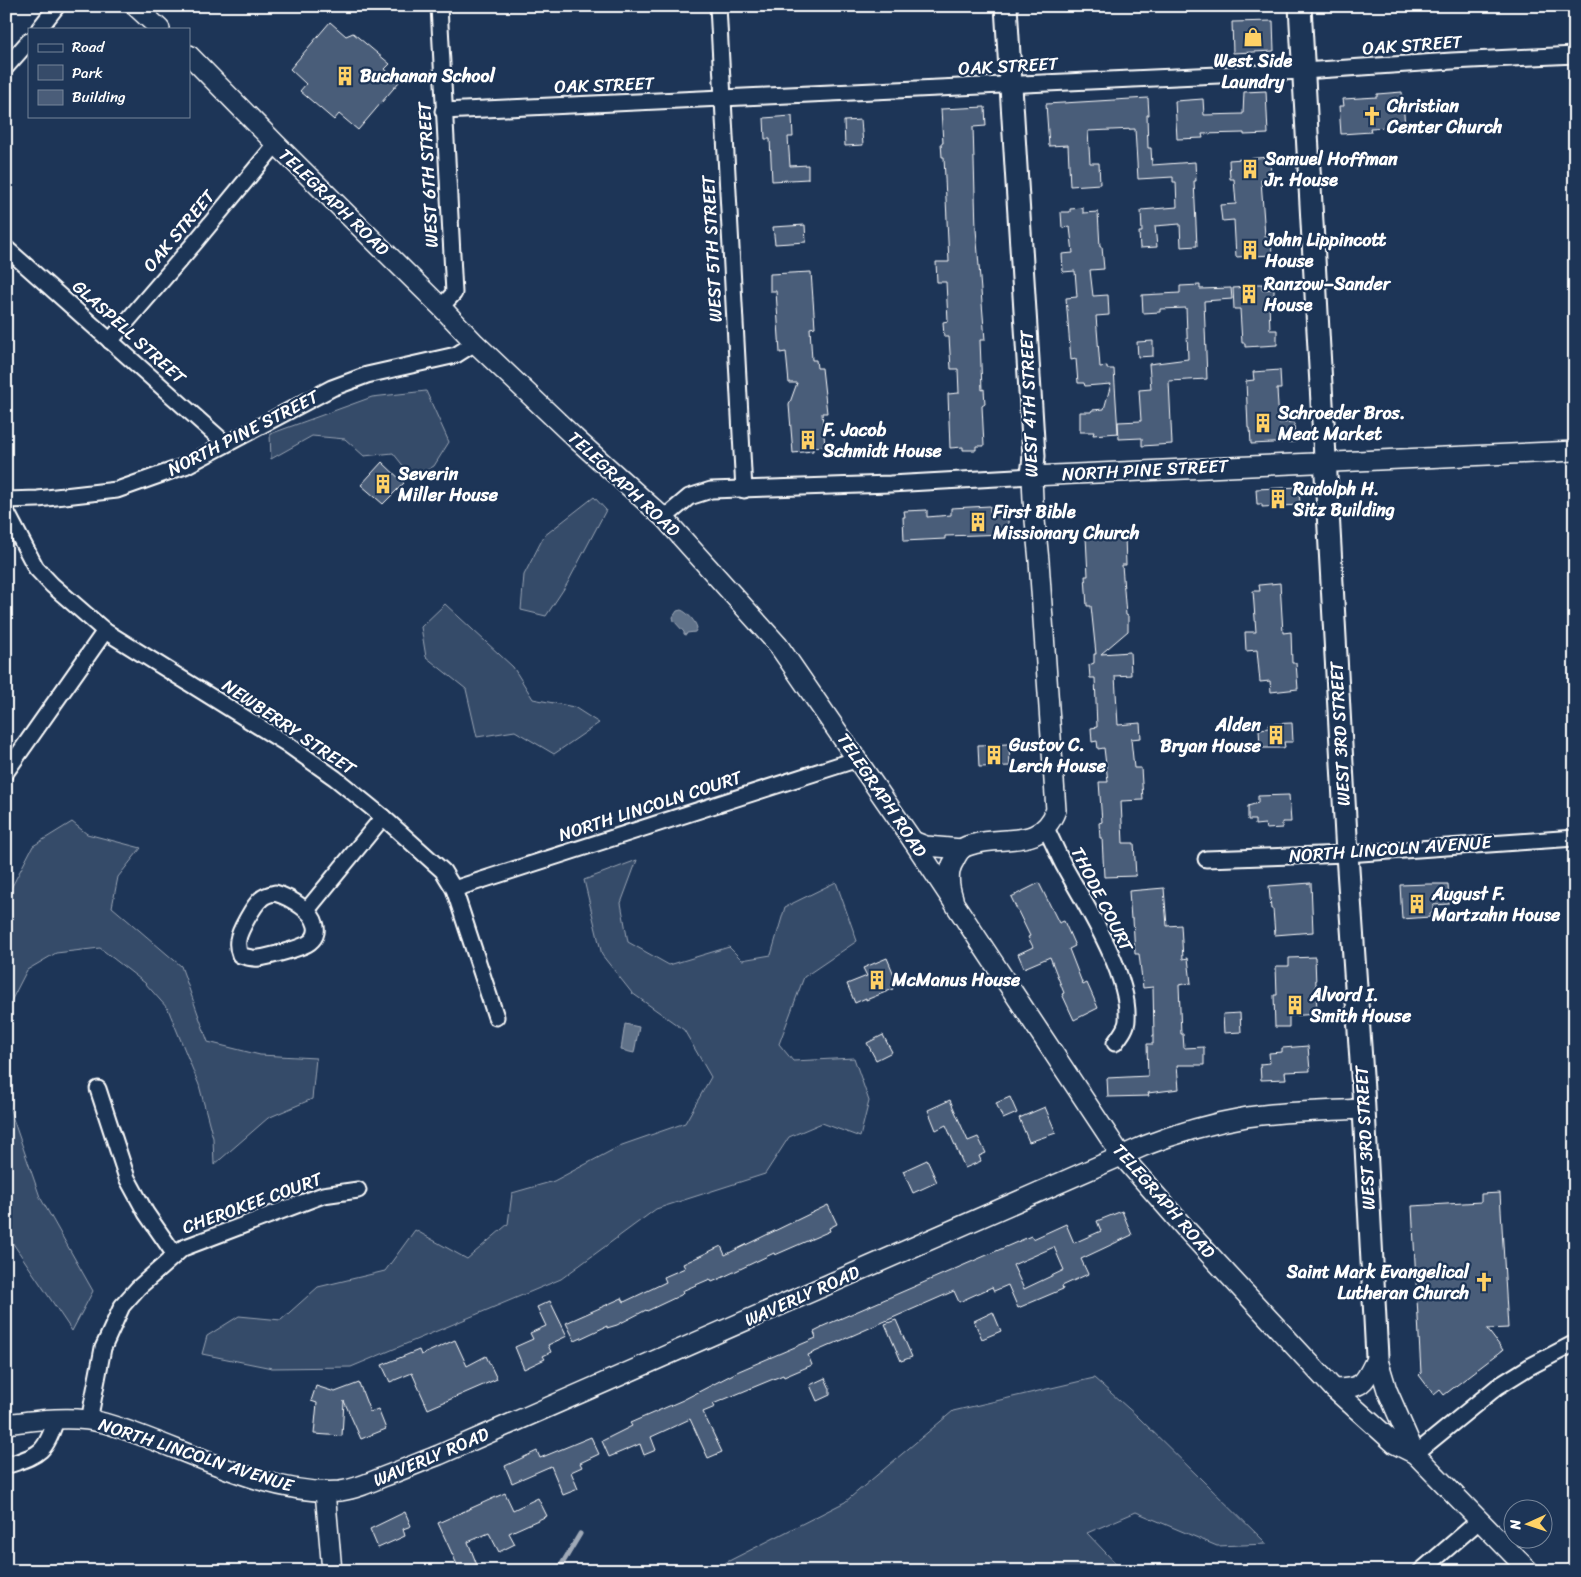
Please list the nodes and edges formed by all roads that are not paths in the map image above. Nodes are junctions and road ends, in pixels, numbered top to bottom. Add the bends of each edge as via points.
1 (58, 6) edge
2 (135, 6) edge
3 (439, 6) edge
4 (718, 6) edge
5 (1006, 6) edge
6 (1300, 6) edge
7 (40, 28) edge
8 (159, 28) edge
9 (28, 41) edge
10 (190, 56) edge
11 (1575, 56) edge
12 (6, 67) edge
13 (1304, 71) junction
14 (1011, 84) junction
15 (723, 99) junction
16 (443, 111) junction
17 (276, 144) junction
18 (6, 248) edge
19 (442, 307) junction
20 (110, 341) junction
21 (475, 343) junction
22 (226, 444) junction
23 (1575, 450) edge
24 (1325, 462) junction
25 (1032, 476) junction
26 (744, 490) junction
27 (6, 500) edge
28 (6, 511) edge
29 (664, 518) junction
30 (105, 631) junction
31 (858, 758) junction
32 (6, 772) edge
33 (383, 817) junction
34 (1046, 828) junction
35 (1575, 838) edge
36 (913, 841) junction
37 (962, 848) junction
38 (1347, 854) junction
39 (1206, 859) dead end
40 (454, 889) junction
41 (954, 902) junction
42 (307, 910) junction
43 (496, 1017) dead end
44 (1115, 1043) dead end
45 (98, 1089) dead end
46 (1363, 1109) junction
47 (1121, 1155) junction
48 (358, 1190) dead end
49 (175, 1255) junction
50 (1575, 1343) edge
51 (1378, 1357) junction
52 (1334, 1389) junction
53 (56, 1420) junction
54 (89, 1421) junction
55 (6, 1424) edge
56 (1415, 1454) junction
57 (6, 1466) edge
58 (325, 1492) junction
59 (1480, 1520) junction
60 (332, 1571) edge
61 (1421, 1571) edge
62 (1529, 1571) edge

1 - 7 street
2 - 8 street
3 - 16 street, WEST 6TH STREET
4 - 15 street, WEST 5TH STREET
5 - 14 main road, WEST 4TH STREET
6 - 13 main road, WEST 3RD STREET
9 - 12 street
10 - 17 street, TELEGRAPH ROAD
11 - 13 street, OAK STREET
13 - 14 street, OAK STREET
13 - 24 main road, WEST 3RD STREET
14 - 15 street, OAK STREET
14 - 25 main road, WEST 4TH STREET via 1034,456
15 - 16 street, OAK STREET
15 - 26 street, WEST 5TH STREET
16 - 19 street, WEST 6TH STREET via 454,293
17 - 19 street, TELEGRAPH ROAD
17 - 20 street, OAK STREET
18 - 20 street, GLASPELL STREET
19 - 21 street, TELEGRAPH ROAD
20 - 22 street, GLASPELL STREET
21 - 22 street, NORTH PINE STREET via 456,355 368,375 332,388
21 - 29 street, TELEGRAPH ROAD
22 - 27 street, NORTH PINE STREET via 184,466 117,490
23 - 24 street, NORTH PINE STREET
24 - 25 street, NORTH PINE STREET
24 - 38 main road, WEST 3RD STREET
25 - 26 street, NORTH PINE STREET
25 - 34 street, WEST 4TH STREET via 1056,810
26 - 29 street, NORTH PINE STREET via 711,490 689,497
28 - 30 street, NEWBERRY STREET via 36,568 52,586
29 - 31 street, TELEGRAPH ROAD via 778,645
30 - 32 street
30 - 33 street, NEWBERRY STREET via 287,744
31 - 36 street, TELEGRAPH ROAD
31 - 40 street, NORTH LINCOLN COURT
33 - 40 street, NEWBERRY STREET via 443,871
33 - 42 street
34 - 37 street via 1018,840 984,841
34 - 44 street, THODE COURT via 1100,930 1126,1000 1127,1022
35 - 38 street, NORTH LINCOLN AVENUE
36 - 37 street via 926,846
36 - 41 street, TELEGRAPH ROAD
37 - 41 street via 950,875
38 - 39 street, NORTH LINCOLN AVENUE
38 - 46 main road, WEST 3RD STREET
40 - 43 street, NEWBERRY STREET
41 - 47 street, TELEGRAPH ROAD
42 - 42 street via 284,895 267,895 260,900 238,939 240,955 260,958 307,944 317,930 316,921
45 - 49 street via 127,1178
46 - 47 street, WAVERLY ROAD via 1283,1113 1220,1122 1178,1133
46 - 51 main road, WEST 3RD STREET
47 - 52 street, TELEGRAPH ROAD
47 - 58 street, WAVERLY ROAD via 439,1455 364,1485
48 - 49 street, CHEROKEE COURT via 323,1195 183,1248
49 - 54 street, CHEROKEE COURT via 122,1306 104,1348
50 - 56 street via 1497,1388
51 - 52 street via 1359,1386
51 - 56 street, WEST 3RD STREET via 1387,1390
52 - 56 street, TELEGRAPH ROAD via 1395,1444
53 - 54 street, NORTH LINCOLN AVENUE
53 - 55 street, NORTH LINCOLN AVENUE
53 - 57 street via 50,1439 38,1455
54 - 58 street, NORTH LINCOLN AVENUE via 103,1422 252,1477
56 - 59 street, TELEGRAPH ROAD
58 - 60 street
59 - 61 street
59 - 62 street, TELEGRAPH ROAD

